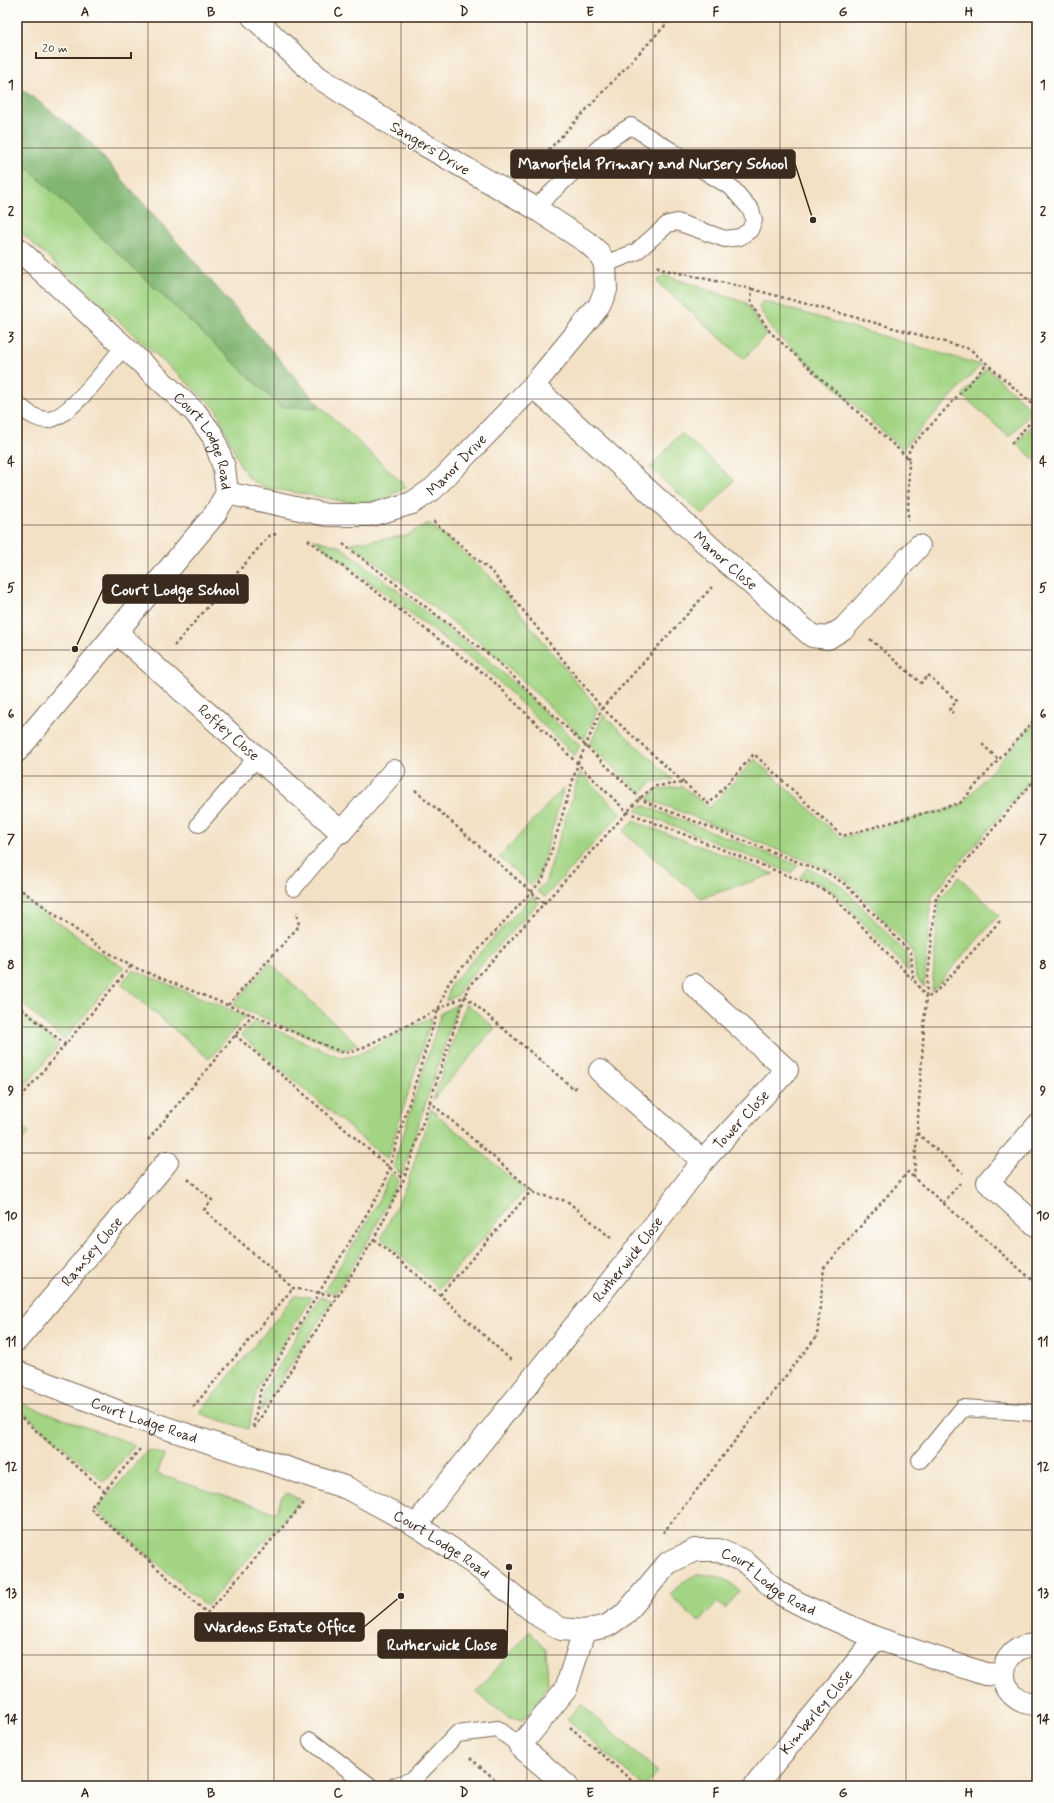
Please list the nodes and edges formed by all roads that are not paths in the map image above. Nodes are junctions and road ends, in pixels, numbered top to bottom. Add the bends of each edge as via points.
1 (253, 17) edge
2 (535, 208) junction
3 (17, 248) edge
4 (606, 269) junction
5 (124, 346) junction
6 (533, 386) junction
7 (17, 404) edge
8 (227, 493) junction
9 (919, 546) road end
10 (116, 632) junction
11 (17, 751) edge
12 (257, 758) junction
13 (394, 771) road end
14 (199, 824) dead end
15 (341, 832) junction
16 (294, 888) road end
17 (694, 985) dead end
18 (600, 1071) road end
19 (1037, 1126) edge
20 (703, 1161) junction
21 (167, 1162) road end
22 (1037, 1226) edge
23 (17, 1340) edge
24 (17, 1372) edge
25 (1037, 1413) edge
26 (920, 1460) dead end
27 (417, 1526) junction
28 (584, 1631) junction
29 (876, 1638) junction
30 (1037, 1645) edge
31 (1004, 1675) junction
32 (1037, 1704) edge
33 (311, 1741) dead end
34 (520, 1746) junction
35 (370, 1786) edge
36 (394, 1786) edge
37 (567, 1786) edge
38 (755, 1786) edge

1 - 2 street, Sangers Drive via 318,77 411,137
2 - 4 street, Sangers Drive via 588,243 599,253
2 - 4 lane via 605,142 631,126 732,188 751,210 754,220 750,230 740,237 725,238 677,222 668,224 636,252
3 - 5 street, Court Lodge Road
4 - 6 street, Manor Drive via 606,290 599,306
5 - 7 lane via 63,415 48,420 40,419
5 - 8 street, Court Lodge Road via 196,412 214,436 224,466
6 - 8 street, Manor Drive via 433,490 412,503 371,515 327,515
6 - 9 street, Manor Close via 812,636 828,638 844,628
8 - 10 street, Court Lodge Road via 215,514
10 - 11 street, Court Lodge Road
10 - 12 street, Roffey Close
12 - 14 lane
12 - 15 street, Roffey Close
13 - 15 street
15 - 16 lane
17 - 20 street, Tower Close via 787,1070
18 - 20 street, Tower Close
19 - 22 street via 988,1182
20 - 27 street, Rutherwick Close via 631,1256 428,1508
21 - 23 street, Ramsey Close
24 - 27 street, Court Lodge Road via 166,1428 347,1488
25 - 26 lane via 963,1408
27 - 28 street, Court Lodge Road via 473,1563 539,1616 561,1629
28 - 29 street, Court Lodge Road via 607,1626 626,1613 668,1563 695,1550 718,1550 744,1562 779,1593
28 - 34 street via 566,1689
29 - 31 street, Court Lodge Road via 985,1674
29 - 38 street, Kimberley Close
30 - 31 street via 1022,1647 1014,1652 1005,1666
31 - 32 street via 1005,1685 1011,1694 1028,1704
33 - 35 lane
34 - 36 lane via 498,1729 457,1734 413,1780
34 - 37 street

